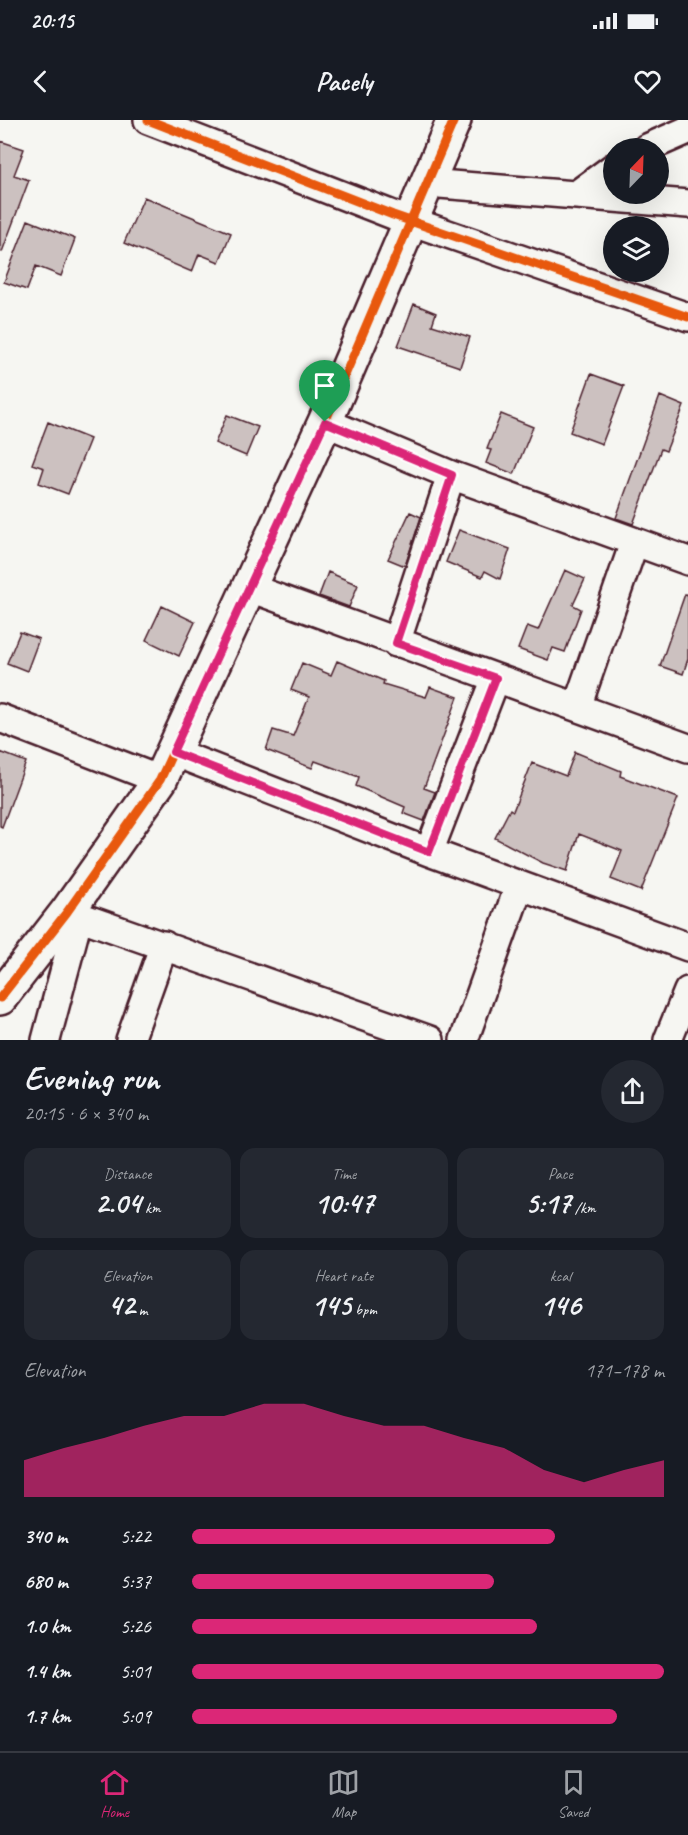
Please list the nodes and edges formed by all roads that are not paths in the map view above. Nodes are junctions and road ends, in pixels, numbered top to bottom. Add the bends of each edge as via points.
1 (148, 120) edge
2 (454, 120) edge
3 (688, 130) edge
4 (669, 138) edge
5 (603, 175) edge
6 (428, 183) junction
7 (576, 195) junction
8 (688, 204) edge
9 (411, 221) junction
10 (688, 317) edge
11 (325, 422) junction
12 (452, 475) junction
13 (634, 543) junction
14 (688, 561) edge
15 (250, 588) junction
16 (396, 643) junction
17 (496, 678) junction
18 (577, 707) junction
19 (0, 718) edge
20 (688, 748) edge
21 (167, 766) junction
22 (429, 852) junction
23 (519, 886) junction
24 (73, 914) junction
25 (164, 945) junction
26 (688, 947) edge
27 (688, 991) edge
28 (0, 998) edge
29 (46, 1040) edge
30 (130, 1040) edge
31 (430, 1040) edge
32 (464, 1040) edge
33 (668, 1040) edge

1 - 9 street
2 - 6 street
3 - 4 street
5 - 7 street
6 - 7 street
6 - 9 street
7 - 8 street
9 - 10 street
9 - 11 street
11 - 12 street
11 - 15 street
12 - 13 street
12 - 16 street
13 - 14 street
13 - 18 street
15 - 16 street
15 - 21 street
16 - 17 street
17 - 18 street
17 - 22 street
18 - 20 street
19 - 21 street
21 - 22 street
21 - 24 street
22 - 23 street
23 - 26 street
23 - 32 street
24 - 25 street
24 - 28 street
24 - 29 street
25 - 30 street
25 - 31 street
27 - 33 street

